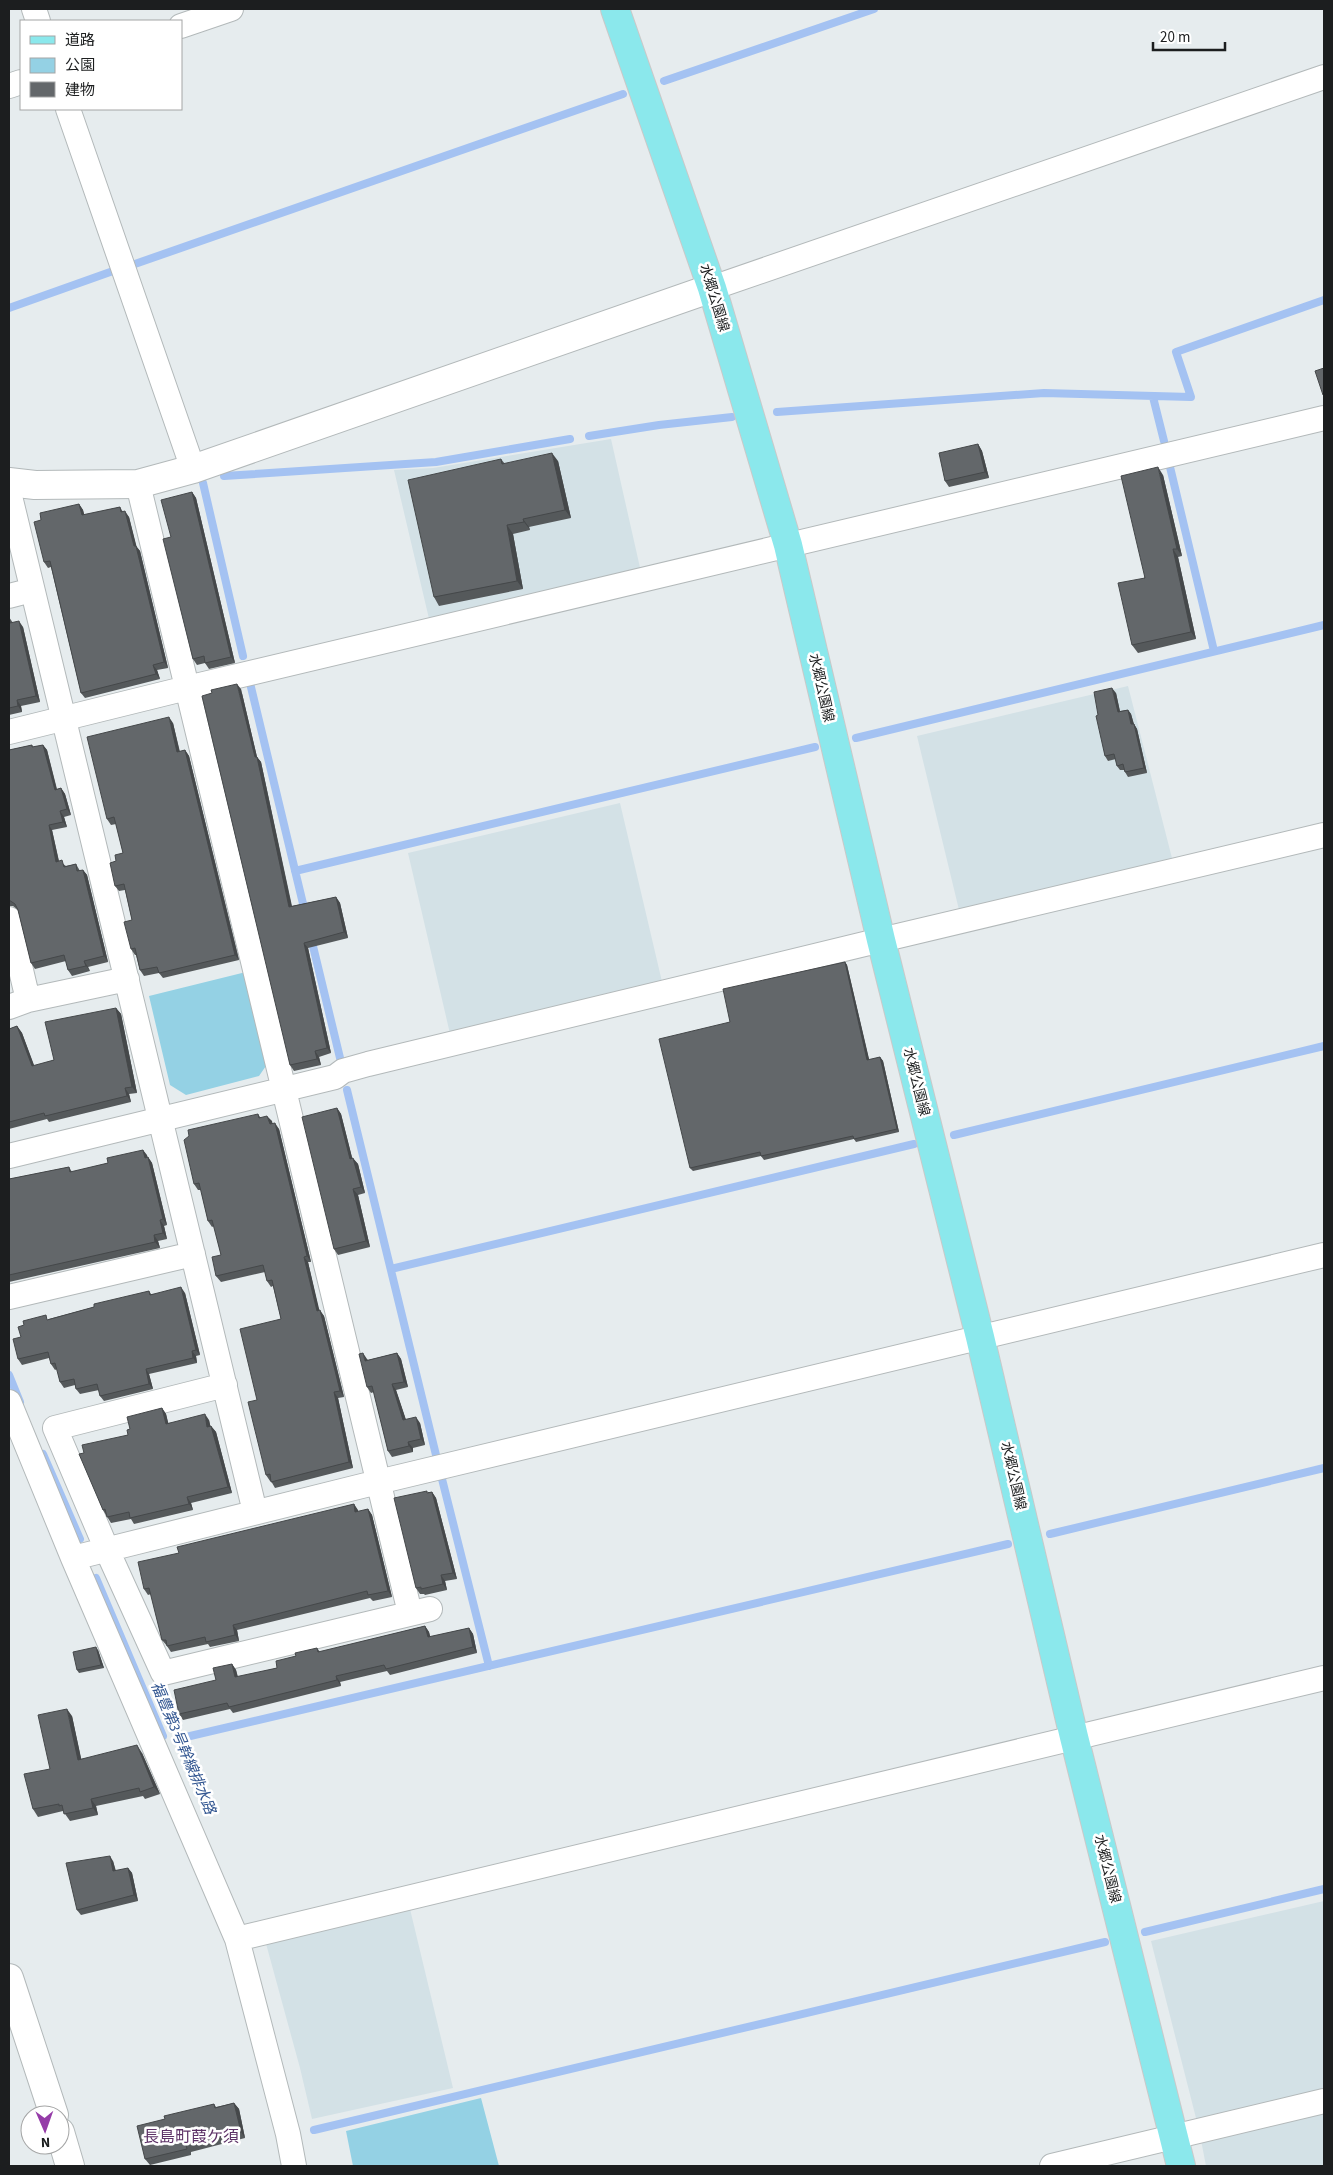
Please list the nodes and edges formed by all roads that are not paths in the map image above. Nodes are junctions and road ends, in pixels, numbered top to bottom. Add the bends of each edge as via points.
1 (232, 9) edge
2 (615, 9) edge
3 (182, 26) edge
4 (1324, 77) edge
5 (68, 110) edge
6 (712, 288) junction
7 (1324, 418) edge
8 (193, 469) junction
9 (9, 482) edge
10 (138, 484) junction
11 (9, 492) edge
12 (788, 545) junction
13 (32, 590) junction
14 (9, 596) edge
15 (187, 688) junction
16 (64, 720) junction
17 (9, 732) edge
18 (1324, 835) edge
19 (9, 919) edge
20 (881, 940) junction
21 (127, 979) junction
22 (18, 1003) edge
23 (283, 1090) junction
24 (160, 1119) junction
25 (9, 1156) edge
26 (193, 1254) junction
27 (1324, 1255) edge
28 (9, 1297) edge
29 (980, 1337) junction
30 (225, 1385) junction
31 (9, 1402) edge
32 (378, 1482) junction
33 (255, 1512) junction
34 (107, 1550) junction
35 (73, 1558) junction
36 (1324, 1678) edge
37 (1074, 1737) junction
38 (237, 1939) junction
39 (9, 1978) edge
40 (1324, 2101) edge
41 (51, 2105) edge
42 (1174, 2137) junction
43 (294, 2166) edge
44 (1052, 2166) edge
45 (1181, 2166) edge

1 - 3 street
2 - 6 main road, 水郷公園線
4 - 6 street
5 - 8 street
6 - 8 street
6 - 12 main road, 水郷公園線
7 - 12 street
8 - 10 street
9 - 10 street via 35,485
10 - 15 street
11 - 13 street
12 - 15 street
12 - 20 main road, 水郷公園線
13 - 14 street
13 - 16 street
15 - 16 street
15 - 23 street
16 - 17 street
16 - 21 street
18 - 20 street
19 - 22 street
20 - 23 street via 343,1070 336,1077
20 - 29 main road, 水郷公園線
21 - 22 street
21 - 24 street
23 - 24 street
23 - 32 street
24 - 25 street
24 - 26 street
26 - 28 street
26 - 30 street
27 - 29 street
29 - 32 street
29 - 37 main road, 水郷公園線
30 - 33 street
30 - 34 street via 55,1428
31 - 35 street
32 - 33 street
32 - 34 street via 420,1611 163,1672
33 - 34 street
34 - 35 street
35 - 38 street
36 - 37 street
37 - 38 street
37 - 42 main road, 水郷公園線
38 - 43 street
39 - 41 street
40 - 42 street
42 - 44 street
42 - 45 main road, 水郷公園線

